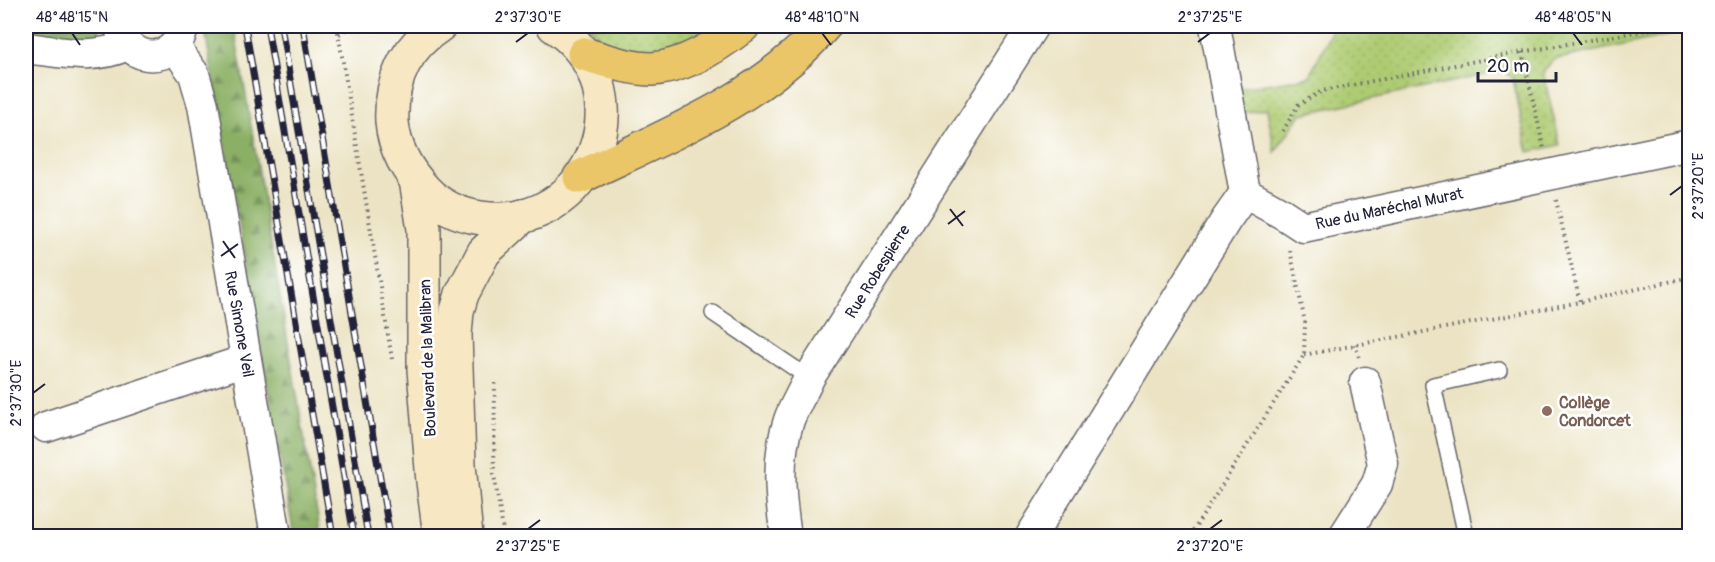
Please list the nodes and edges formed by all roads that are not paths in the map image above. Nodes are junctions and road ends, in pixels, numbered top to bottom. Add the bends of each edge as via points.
1 (439, 26) edge
2 (554, 26) edge
3 (743, 26) edge
4 (824, 26) edge
5 (1033, 26) edge
6 (1215, 26) edge
7 (123, 35) edge
8 (179, 36) edge
9 (404, 40) edge
10 (26, 48) edge
11 (584, 54) junction
12 (1689, 145) edge
13 (580, 177) junction
14 (416, 180) junction
15 (1245, 194) junction
16 (523, 216) junction
17 (713, 313) dead end
18 (246, 360) junction
19 (1499, 370) dead end
20 (809, 378) junction
21 (1365, 382) dead end
22 (46, 427) dead end
23 (459, 465) junction
24 (276, 537) edge
25 (440, 537) edge
26 (466, 537) edge
27 (477, 537) edge
28 (786, 537) edge
29 (1031, 537) edge
30 (1344, 537) edge
31 (1466, 537) edge

1 - 9 main road via 424,36
2 - 11 main road
3 - 11 highway via 683,61 651,69
4 - 13 highway via 780,69 716,111
5 - 20 street, Rue Robespierre
6 - 15 street
7 - 8 street via 135,51 156,56 166,53
7 - 10 street via 103,54
8 - 18 street, Rue Simone Veil via 203,105
9 - 14 main road via 394,84 392,118 397,146
11 - 13 main road via 594,71 602,110 597,148
12 - 15 street, Rue du Maréchal Murat via 1302,227
13 - 16 main road via 555,201
14 - 16 main road via 431,196 462,214 490,219
14 - 25 main road, Boulevard de la Malibran via 424,229 424,369
15 - 29 street
16 - 23 main road, Boulevard de la Malibran via 484,252 462,294 455,334
17 - 20 lane
18 - 22 street
18 - 24 street, Rue Simone Veil
19 - 31 lane via 1433,385
20 - 28 street, Rue Robespierre via 789,420 781,455 780,499
21 - 30 street via 1383,465 1377,484
23 - 26 main road, Boulevard de la Malibran
23 - 27 lane

